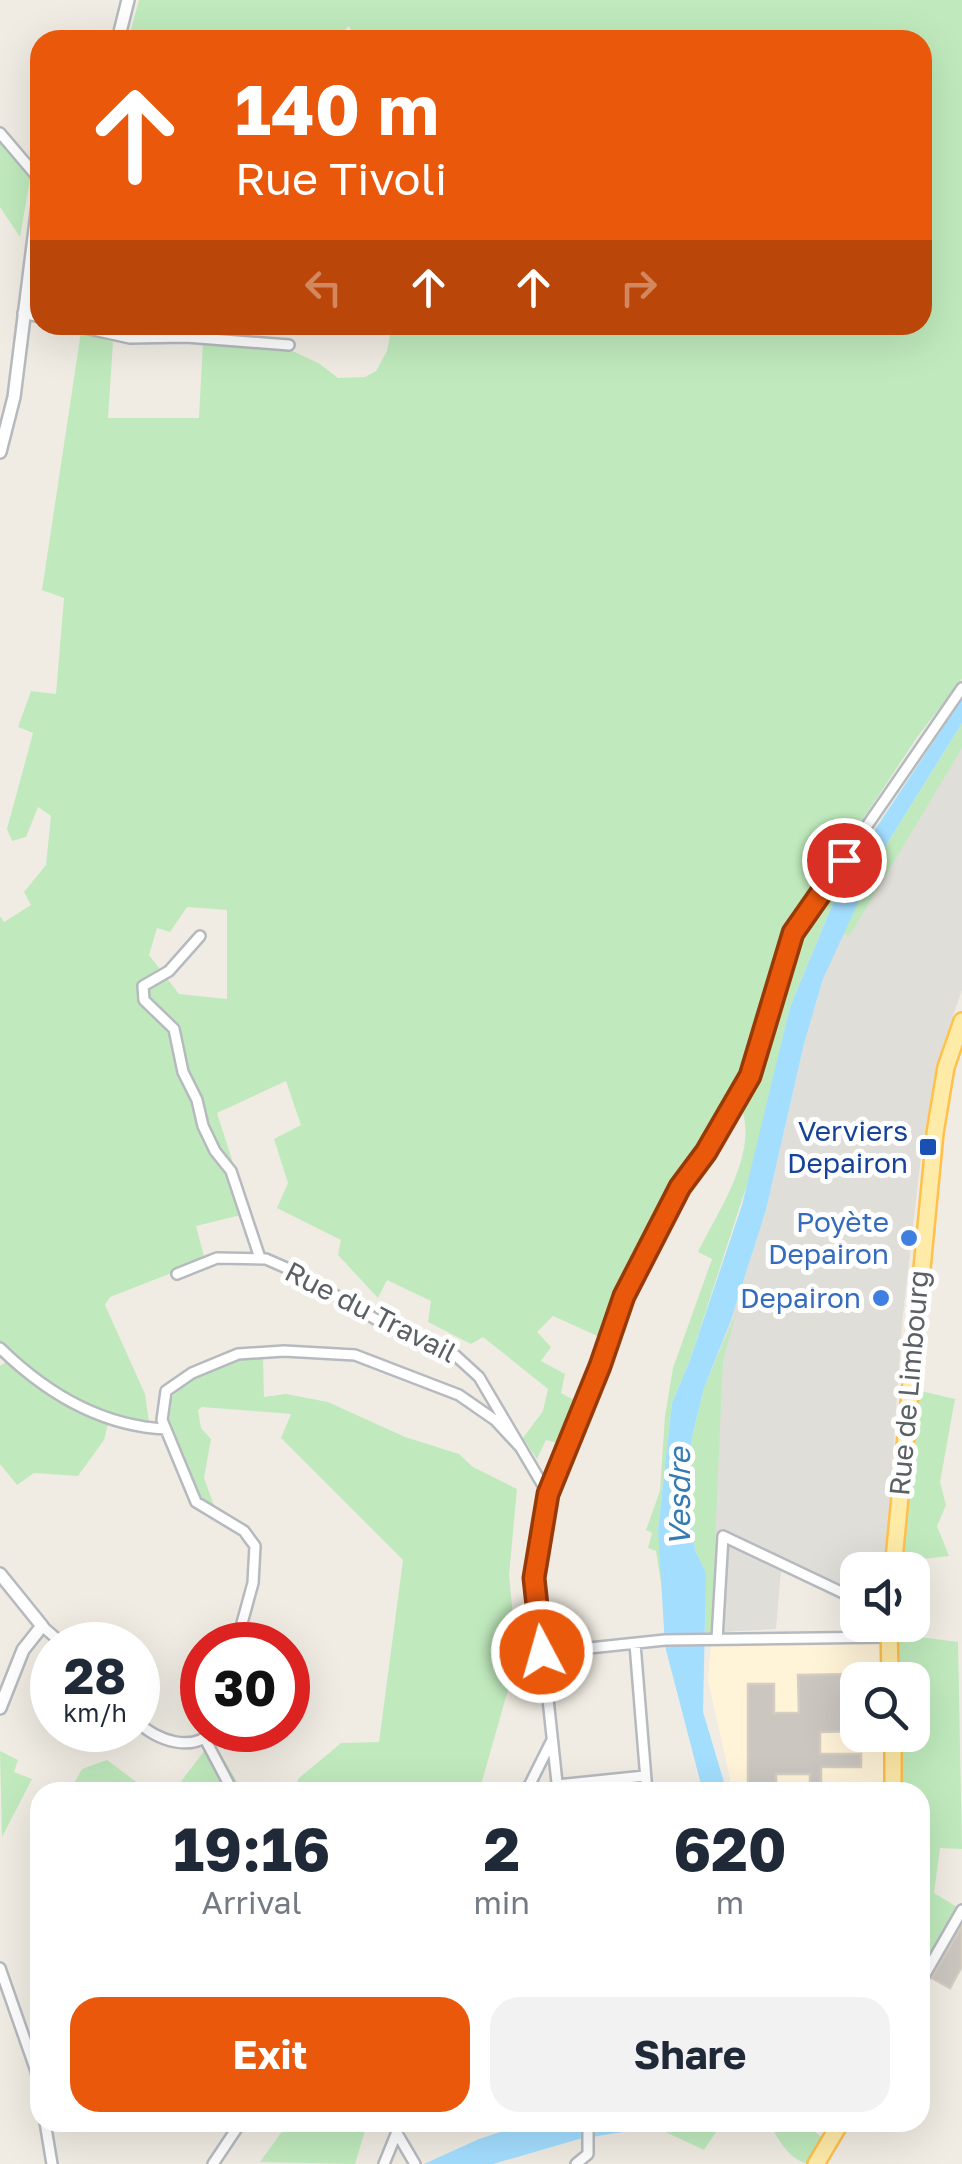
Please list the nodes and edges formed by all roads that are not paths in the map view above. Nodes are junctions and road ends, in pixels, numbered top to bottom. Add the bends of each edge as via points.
1 (128, 0) edge
2 (120, 30) edge
3 (0, 133) edge
4 (30, 168) edge
5 (30, 262) edge
6 (23, 313) junction
7 (30, 315) edge
8 (117, 335) edge
9 (186, 337) joint
10 (130, 338) joint
11 (289, 345) dead end
12 (0, 452) edge
13 (962, 688) edge
14 (200, 936) dead end
15 (962, 1021) edge
16 (260, 1258) junction
17 (177, 1274) dead end
18 (0, 1348) edge
19 (166, 1429) junction
20 (521, 1448) junction
21 (548, 1494) junction
22 (895, 1552) edge
23 (0, 1574) edge
24 (840, 1591) edge
25 (39, 1622) edge
26 (242, 1622) edge
27 (840, 1633) edge
28 (714, 1639) junction
29 (30, 1642) edge
30 (635, 1644) junction
31 (542, 1652) junction
32 (0, 1708) edge
33 (551, 1742) junction
34 (217, 1752) edge
35 (892, 1752) edge
36 (646, 1776) junction
37 (230, 1782) edge
38 (531, 1782) edge
39 (557, 1782) edge
40 (605, 1782) edge
41 (646, 1782) edge
42 (893, 1782) edge
43 (962, 1910) edge
44 (930, 1966) edge
45 (0, 1968) edge
46 (24, 2034) junction
47 (30, 2038) edge
48 (30, 2056) edge
49 (47, 2132) edge
50 (235, 2132) edge
51 (399, 2132) edge
52 (589, 2132) edge
53 (835, 2132) edge
54 (398, 2135) junction
55 (52, 2164) edge
56 (213, 2164) edge
57 (384, 2164) edge
58 (415, 2164) edge
59 (576, 2164) edge
60 (816, 2164) edge

1 - 2 street
3 - 4 street
5 - 6 street
6 - 7 street
6 - 12 street
8 - 10 street
9 - 10 street
9 - 11 street
13 - 21 street via 793,933 750,1076 680,1187 624,1296
14 - 16 street via 170,971 144,986 144,1000 174,1030 203,1126 231,1171
15 - 22 main road, Rue de Limbourg via 946,1066 934,1140
16 - 17 street, Rue du Travail via 217,1258
16 - 20 street, Rue du Travail via 466,1362
18 - 19 street via 62,1398 107,1417
19 - 20 street via 162,1402 178,1382 238,1354 284,1350 355,1356 459,1395
19 - 26 street via 196,1502 244,1531 255,1546
20 - 21 street
21 - 31 street via 534,1578
23 - 25 street
24 - 28 street via 723,1536
27 - 28 street
28 - 30 street
29 - 32 street
30 - 31 street
30 - 36 street
31 - 33 street
33 - 38 street
33 - 39 street
34 - 37 street
35 - 42 main road
36 - 40 street
36 - 41 street
43 - 44 street
45 - 46 street
46 - 47 street
46 - 48 street
49 - 55 street
50 - 56 street
51 - 54 street
52 - 59 street via 588,2154
53 - 60 main road
54 - 57 street
54 - 58 street

